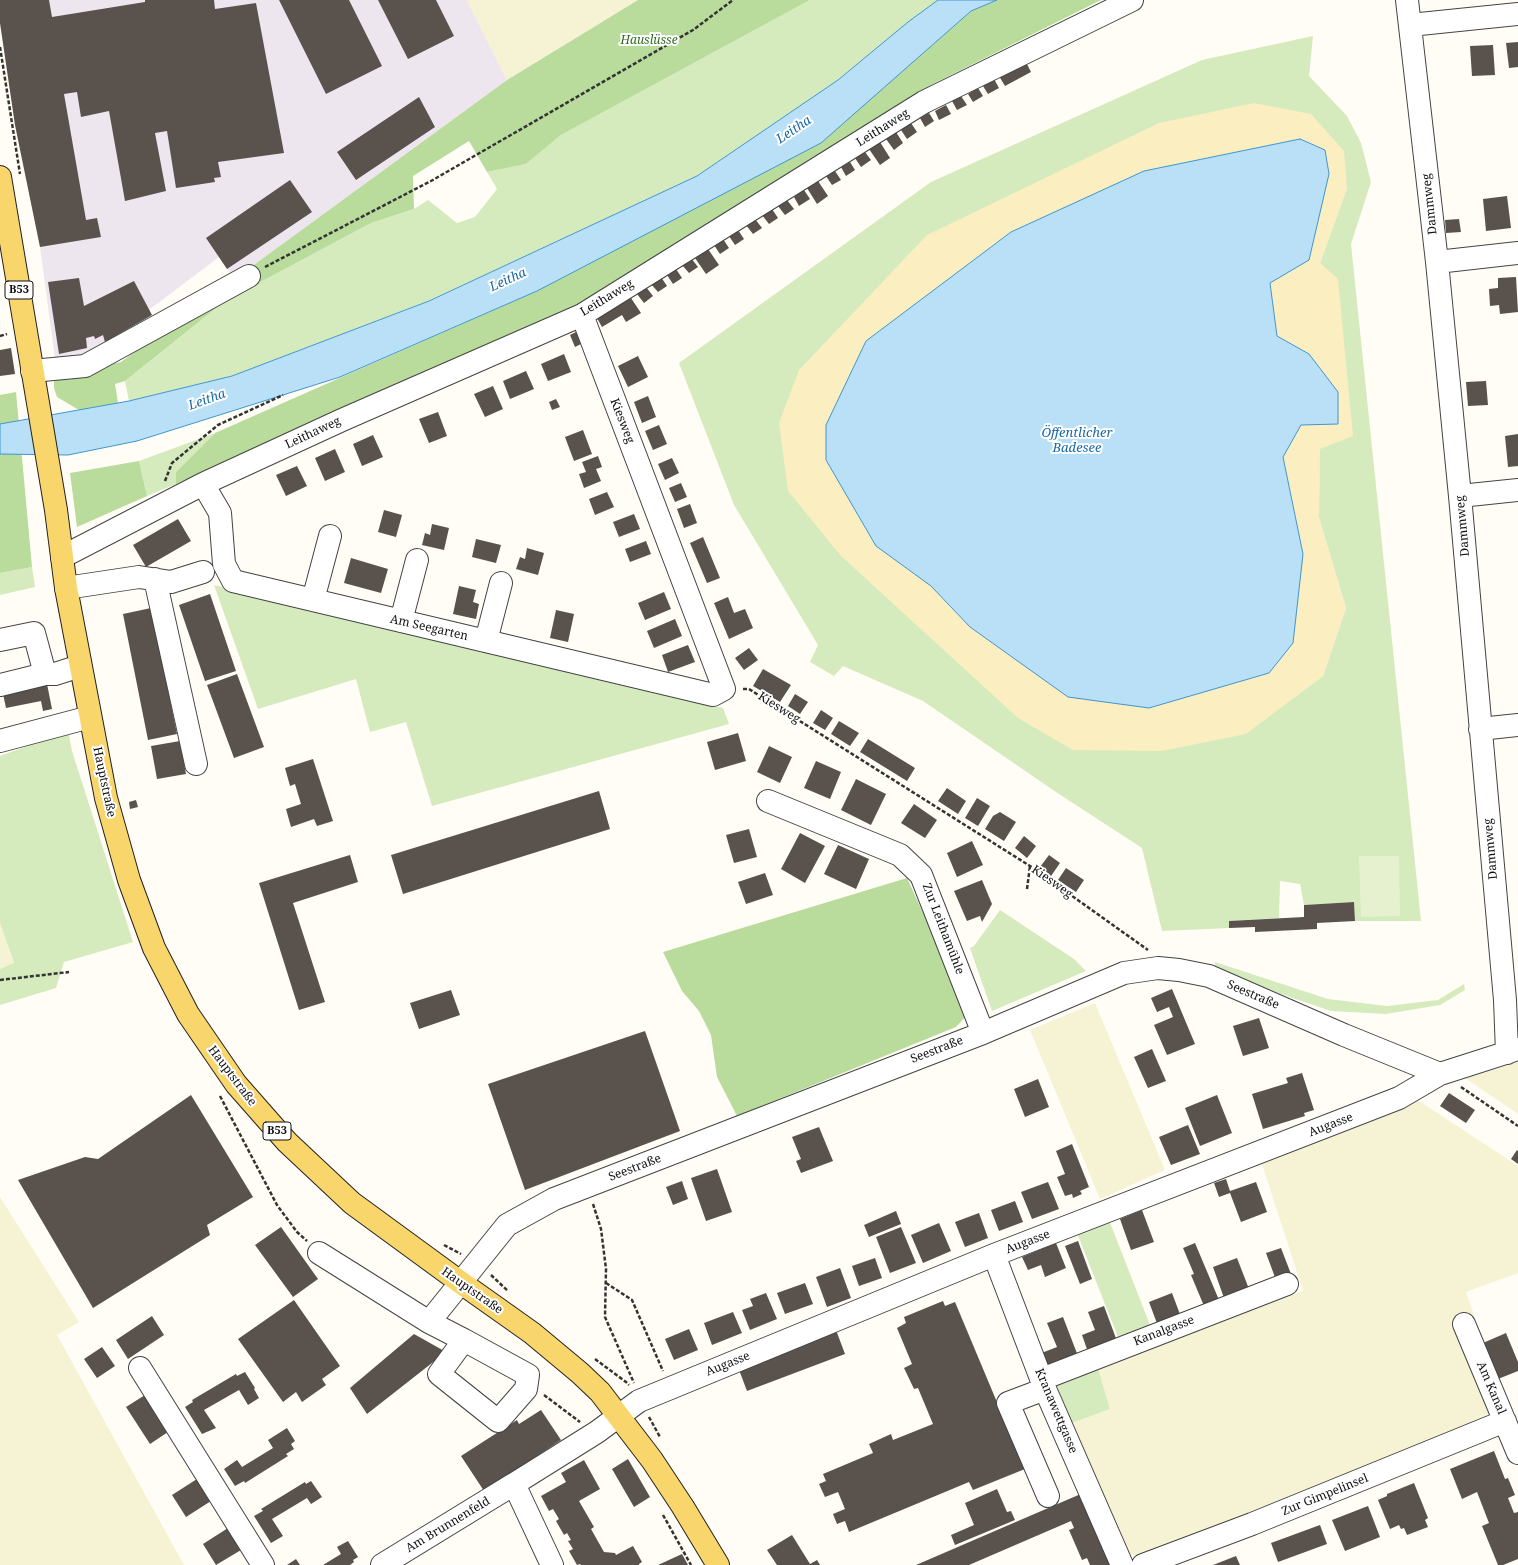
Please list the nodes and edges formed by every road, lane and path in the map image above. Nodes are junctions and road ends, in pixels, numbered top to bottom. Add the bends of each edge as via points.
1 (733, 0) edge
2 (1132, 0) edge
3 (1407, 0) edge
4 (1518, 14) edge
5 (1410, 25) junction
6 (0, 46) edge
7 (11, 178) edge
8 (2, 211) edge
9 (1518, 253) edge
10 (1437, 262) junction
11 (249, 276) joint
12 (582, 315) junction
13 (33, 376) junction
14 (283, 395) dead end
15 (165, 483) dead end
16 (203, 484) junction
17 (1518, 490) edge
18 (1460, 496) junction
19 (330, 536) dead end
20 (62, 557) junction
21 (417, 560) dead end
22 (202, 572) dead end
23 (155, 579) junction
24 (502, 583) dead end
25 (66, 588) junction
26 (313, 600) junction
27 (401, 621) junction
28 (0, 640) edge
29 (486, 641) junction
30 (80, 666) junction
31 (45, 674) junction
32 (0, 685) edge
33 (724, 689) junction
34 (90, 717) junction
35 (1518, 725) edge
36 (1480, 729) junction
37 (0, 741) edge
38 (196, 764) dead end
39 (768, 801) dead end
40 (1030, 866) junction
41 (1027, 889) dead end
42 (1158, 968) junction
43 (70, 972) dead end
44 (0, 980) edge
45 (983, 1033) junction
46 (1513, 1051) edge
47 (1440, 1074) junction
48 (1518, 1126) edge
49 (588, 1186) junction
50 (442, 1244) dead end
51 (319, 1253) dead end
52 (994, 1255) junction
53 (477, 1262) junction
54 (460, 1282) junction
55 (606, 1282) junction
56 (1287, 1284) dead end
57 (511, 1294) dead end
58 (429, 1322) junction
59 (1464, 1324) dead end
60 (464, 1340) junction
61 (589, 1354) dead end
62 (140, 1368) dead end
63 (527, 1382) junction
64 (1043, 1384) junction
65 (670, 1388) junction
66 (639, 1401) junction
67 (619, 1416) junction
68 (1505, 1421) junction
69 (597, 1432) junction
70 (1518, 1453) edge
71 (514, 1484) junction
72 (1048, 1496) dead end
73 (263, 1565) edge
74 (382, 1565) edge
75 (552, 1565) edge
76 (718, 1565) edge
77 (1122, 1565) edge
78 (1143, 1565) edge

1 - 11 path via 693,30 431,181
2 - 12 street, Leithaweg via 924,102
3 - 5 street, Dammweg
4 - 5 street
5 - 10 street, Dammweg
6 - 7 path
7 - 8 main road, B53
8 - 13 main road, B53
9 - 10 street
10 - 18 street, Dammweg
11 - 13 street via 85,366
12 - 16 street, Leithaweg
12 - 33 street, Kiesweg
13 - 20 main road, Hauptstraße / B53
14 - 15 path via 218,425 172,463
16 - 20 street, Leithaweg
16 - 26 street, Am Seegarten via 220,513 224,564 232,581
17 - 18 street
18 - 36 street, Dammweg
19 - 26 street
20 - 25 main road, Hauptstraße / B53
21 - 27 street
22 - 23 street via 172,582
23 - 25 street via 139,577
23 - 38 street
24 - 29 street
25 - 30 main road, Hauptstraße / B53
26 - 27 street, Am Seegarten
27 - 29 street, Am Seegarten
28 - 31 street via 34,633
29 - 33 street, Am Seegarten via 712,695
30 - 31 street via 55,674
30 - 34 main road, Hauptstraße / B53
31 - 32 street
33 - 40 path, Kiesweg via 749,689
34 - 37 street
34 - 54 main road, Hauptstraße / B53 via 106,798 134,895 154,948 188,1014 236,1084 287,1142 352,1203
35 - 36 street
36 - 46 street, Dammweg via 1505,1000
39 - 45 street, Zur Leithamühle via 900,855 922,875
40 - 41 path
40 - 42 path, Kiesweg via 1147,950
42 - 45 street, Seestraße via 1124,973
42 - 47 street, Seestraße via 1209,976
43 - 44 path
45 - 49 street, Seestraße
46 - 47 street, Augasse
47 - 48 path
47 - 52 street, Augasse via 1399,1098
49 - 53 street, Seestraße via 554,1199 507,1225
49 - 55 path via 601,1229
50 - 53 path
51 - 58 street
52 - 64 street, Kranawettgasse
52 - 65 street, Augasse
53 - 54 street, Seestraße
53 - 57 path
54 - 58 street, Seestraße
54 - 67 main road, Hauptstraße / B53 via 532,1333 595,1387
55 - 65 path via 632,1300
55 - 66 path via 604,1317 633,1381
56 - 64 street, Kanalgasse
58 - 60 street
59 - 68 street, Am Kanal
60 - 63 street via 528,1375
60 - 63 street via 439,1374 498,1420 526,1389
61 - 66 path via 626,1382
62 - 73 street
63 - 69 path
64 - 72 street, Kanalgasse via 1008,1403
64 - 77 street, Kranawettgasse
65 - 66 street, Augasse
66 - 67 street, Augasse
67 - 69 street, Augasse
67 - 76 main road, Hauptstraße / B53 via 656,1466
68 - 70 street, Am Kanal
68 - 78 street, Zur Gimpelinsel via 1252,1524
69 - 71 street, Am Brunnenfeld
71 - 74 street, Am Brunnenfeld
71 - 75 street

